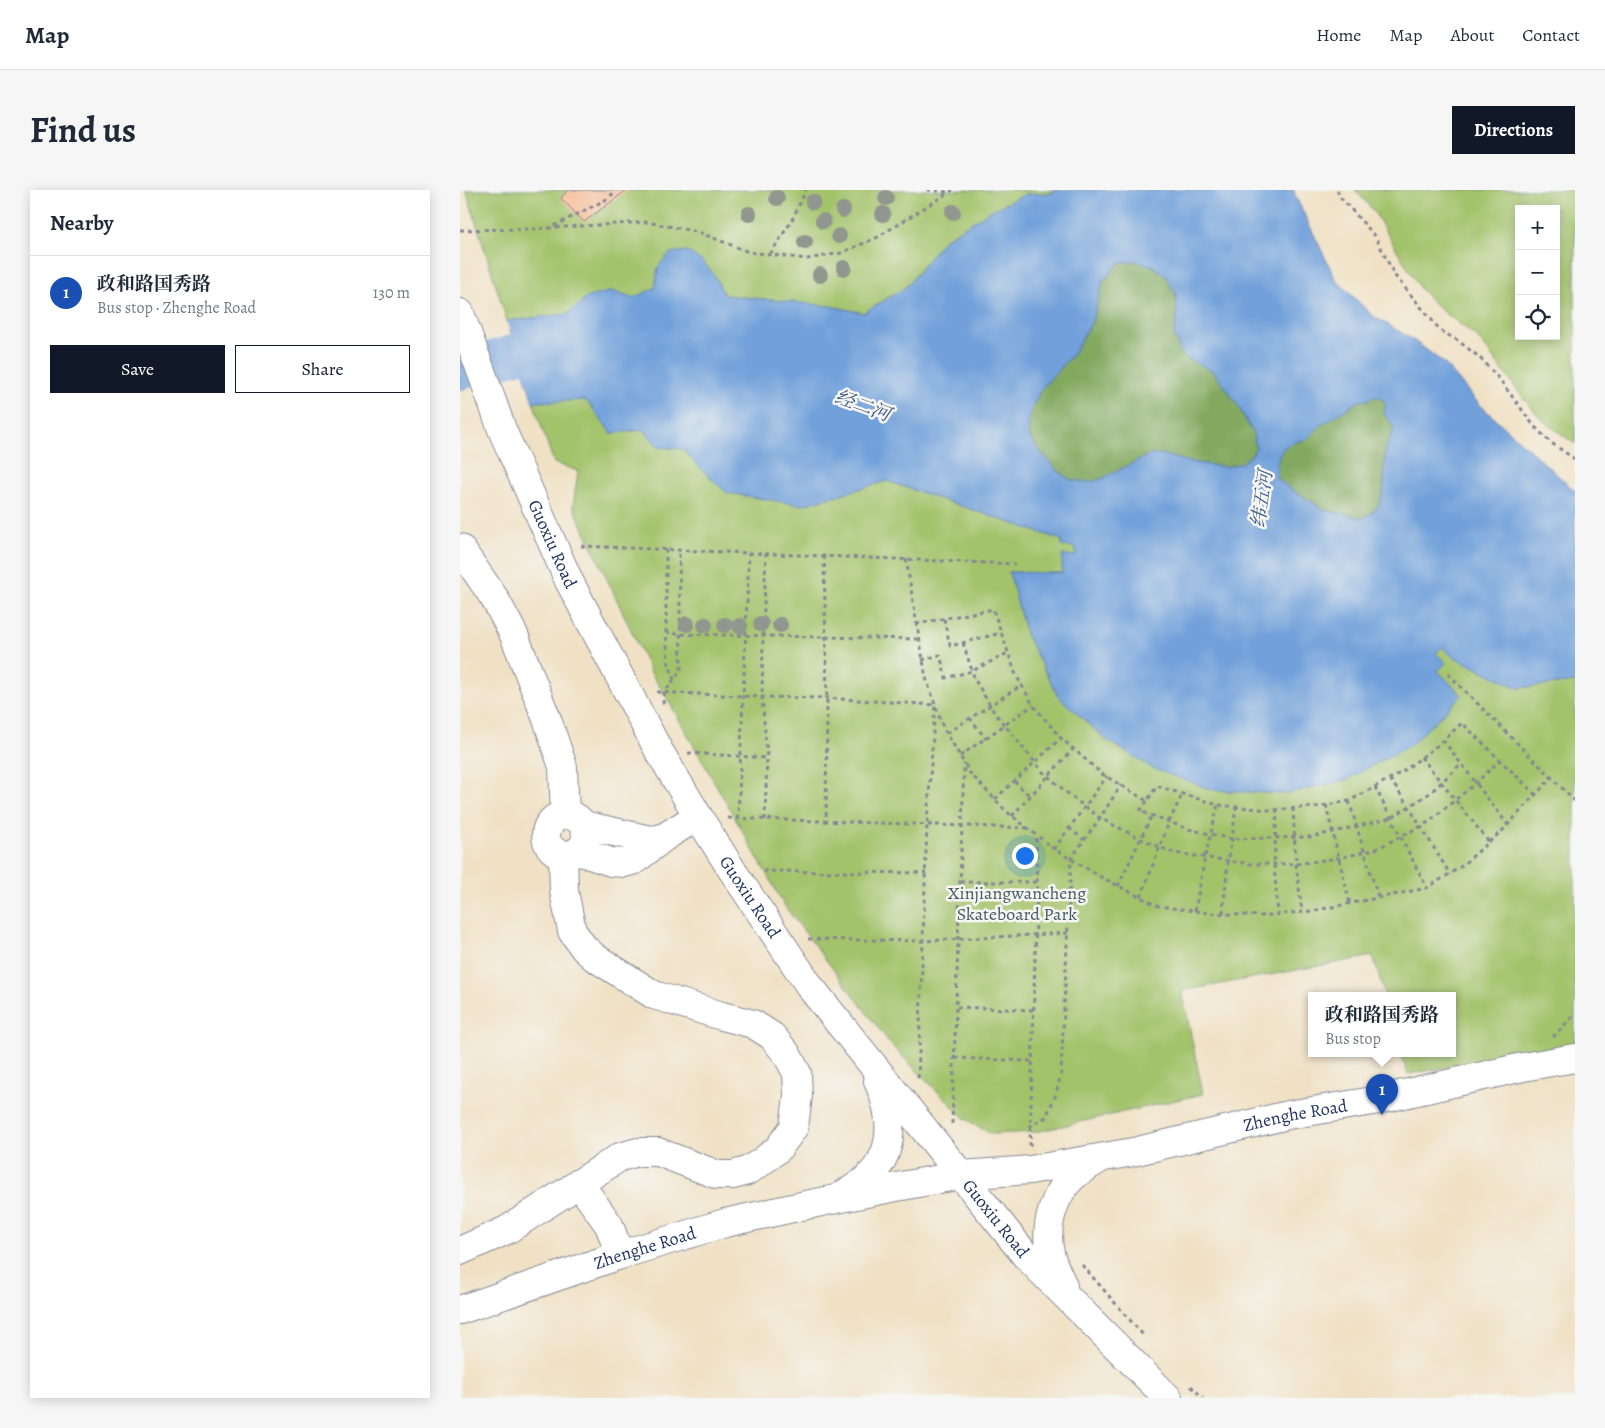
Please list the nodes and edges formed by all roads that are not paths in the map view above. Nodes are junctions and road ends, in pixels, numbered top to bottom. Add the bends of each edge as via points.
1 (460, 312) edge
2 (460, 548) edge
3 (697, 816) junction
4 (574, 820) junction
5 (662, 838) junction
6 (570, 853) junction
7 (1575, 1058) edge
8 (868, 1059) junction
9 (1133, 1152) junction
10 (961, 1176) junction
11 (579, 1183) junction
12 (835, 1199) junction
13 (460, 1251) edge
14 (620, 1255) junction
15 (1068, 1299) junction
16 (460, 1310) edge
17 (1179, 1392) edge

1 - 3 street, Guoxiu Road via 503,432 569,581
2 - 4 street via 496,599 514,635 563,767
3 - 5 street
3 - 8 street, Guoxiu Road via 811,988
4 - 5 street via 650,840
4 - 6 street via 586,834 585,840
4 - 6 street via 556,817 546,832 552,849
5 - 6 street via 635,860 624,863
6 - 11 street via 564,891 572,931 584,948 654,994 753,1024 772,1036 797,1073 798,1096 794,1127 778,1149 747,1171 718,1175 658,1152 638,1152 620,1157
7 - 9 street, Zhenghe Road via 1373,1101 1288,1115
8 - 10 street, Guoxiu Road
8 - 12 street, Zhenghe Road via 890,1117 889,1144 884,1157 867,1179
9 - 10 street, Zhenghe Road via 1030,1170
9 - 15 street, Zhenghe Road via 1099,1159 1075,1175 1059,1194 1048,1235 1050,1255
10 - 12 street, Zhenghe Road
10 - 15 street, Guoxiu Road via 1026,1256
11 - 13 street via 506,1230
11 - 14 street via 609,1225
12 - 14 street, Zhenghe Road via 725,1224
14 - 16 street, Zhenghe Road
15 - 17 street, Guoxiu Road

